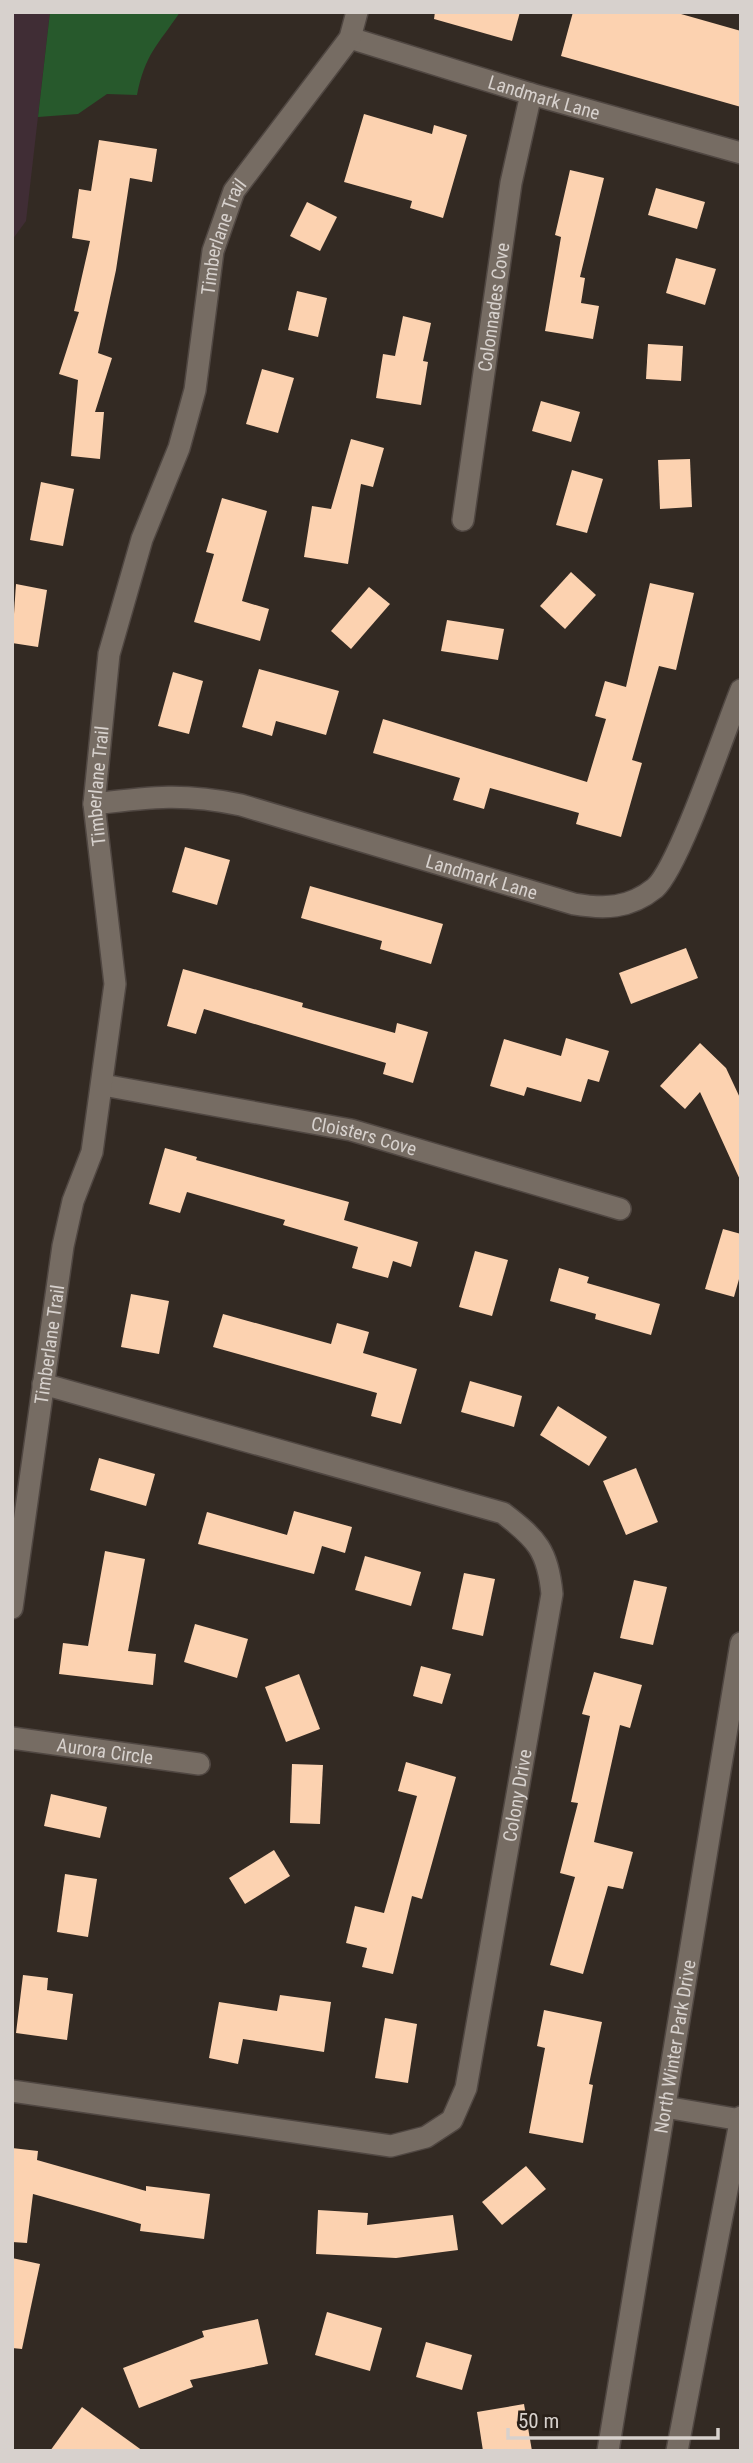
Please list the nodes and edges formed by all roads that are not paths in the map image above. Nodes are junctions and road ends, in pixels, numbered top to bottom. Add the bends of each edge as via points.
1 (358, 12) edge
2 (350, 38) junction
3 (531, 94) junction
4 (741, 153) edge
5 (463, 520) dead end
6 (741, 690) edge
7 (94, 804) junction
8 (103, 1085) junction
9 (620, 1209) dead end
10 (43, 1384) junction
11 (12, 1608) edge
12 (741, 1643) edge
13 (12, 1738) edge
14 (199, 1764) dead end
15 (12, 2091) edge
16 (665, 2107) junction
17 (741, 2119) edge
18 (608, 2451) edge
19 (677, 2451) edge

1 - 2 street, Timberlane Trail
2 - 3 street, Landmark Lane
2 - 7 street, Timberlane Trail via 234,191 213,251 195,390 179,448 142,539 109,653
3 - 4 street, Landmark Lane
3 - 5 street, Colonnades Cove via 511,183
6 - 7 street, Landmark Lane via 677,852 657,886 629,904 605,909 574,904 241,805 167,795
7 - 8 street, Timberlane Trail via 115,984
8 - 9 street, Cloisters Cove via 351,1130
8 - 10 street, Timberlane Trail via 92,1152 63,1246
10 - 11 street, Timberlane Trail
10 - 15 street, Colony Drive via 503,1513 533,1536 549,1564 552,1594 466,2088 452,2120 426,2137 391,2146
12 - 16 street, North Winter Park Drive
13 - 14 street, Aurora Circle
16 - 17 street
16 - 18 street, North Winter Park Drive
17 - 19 street

